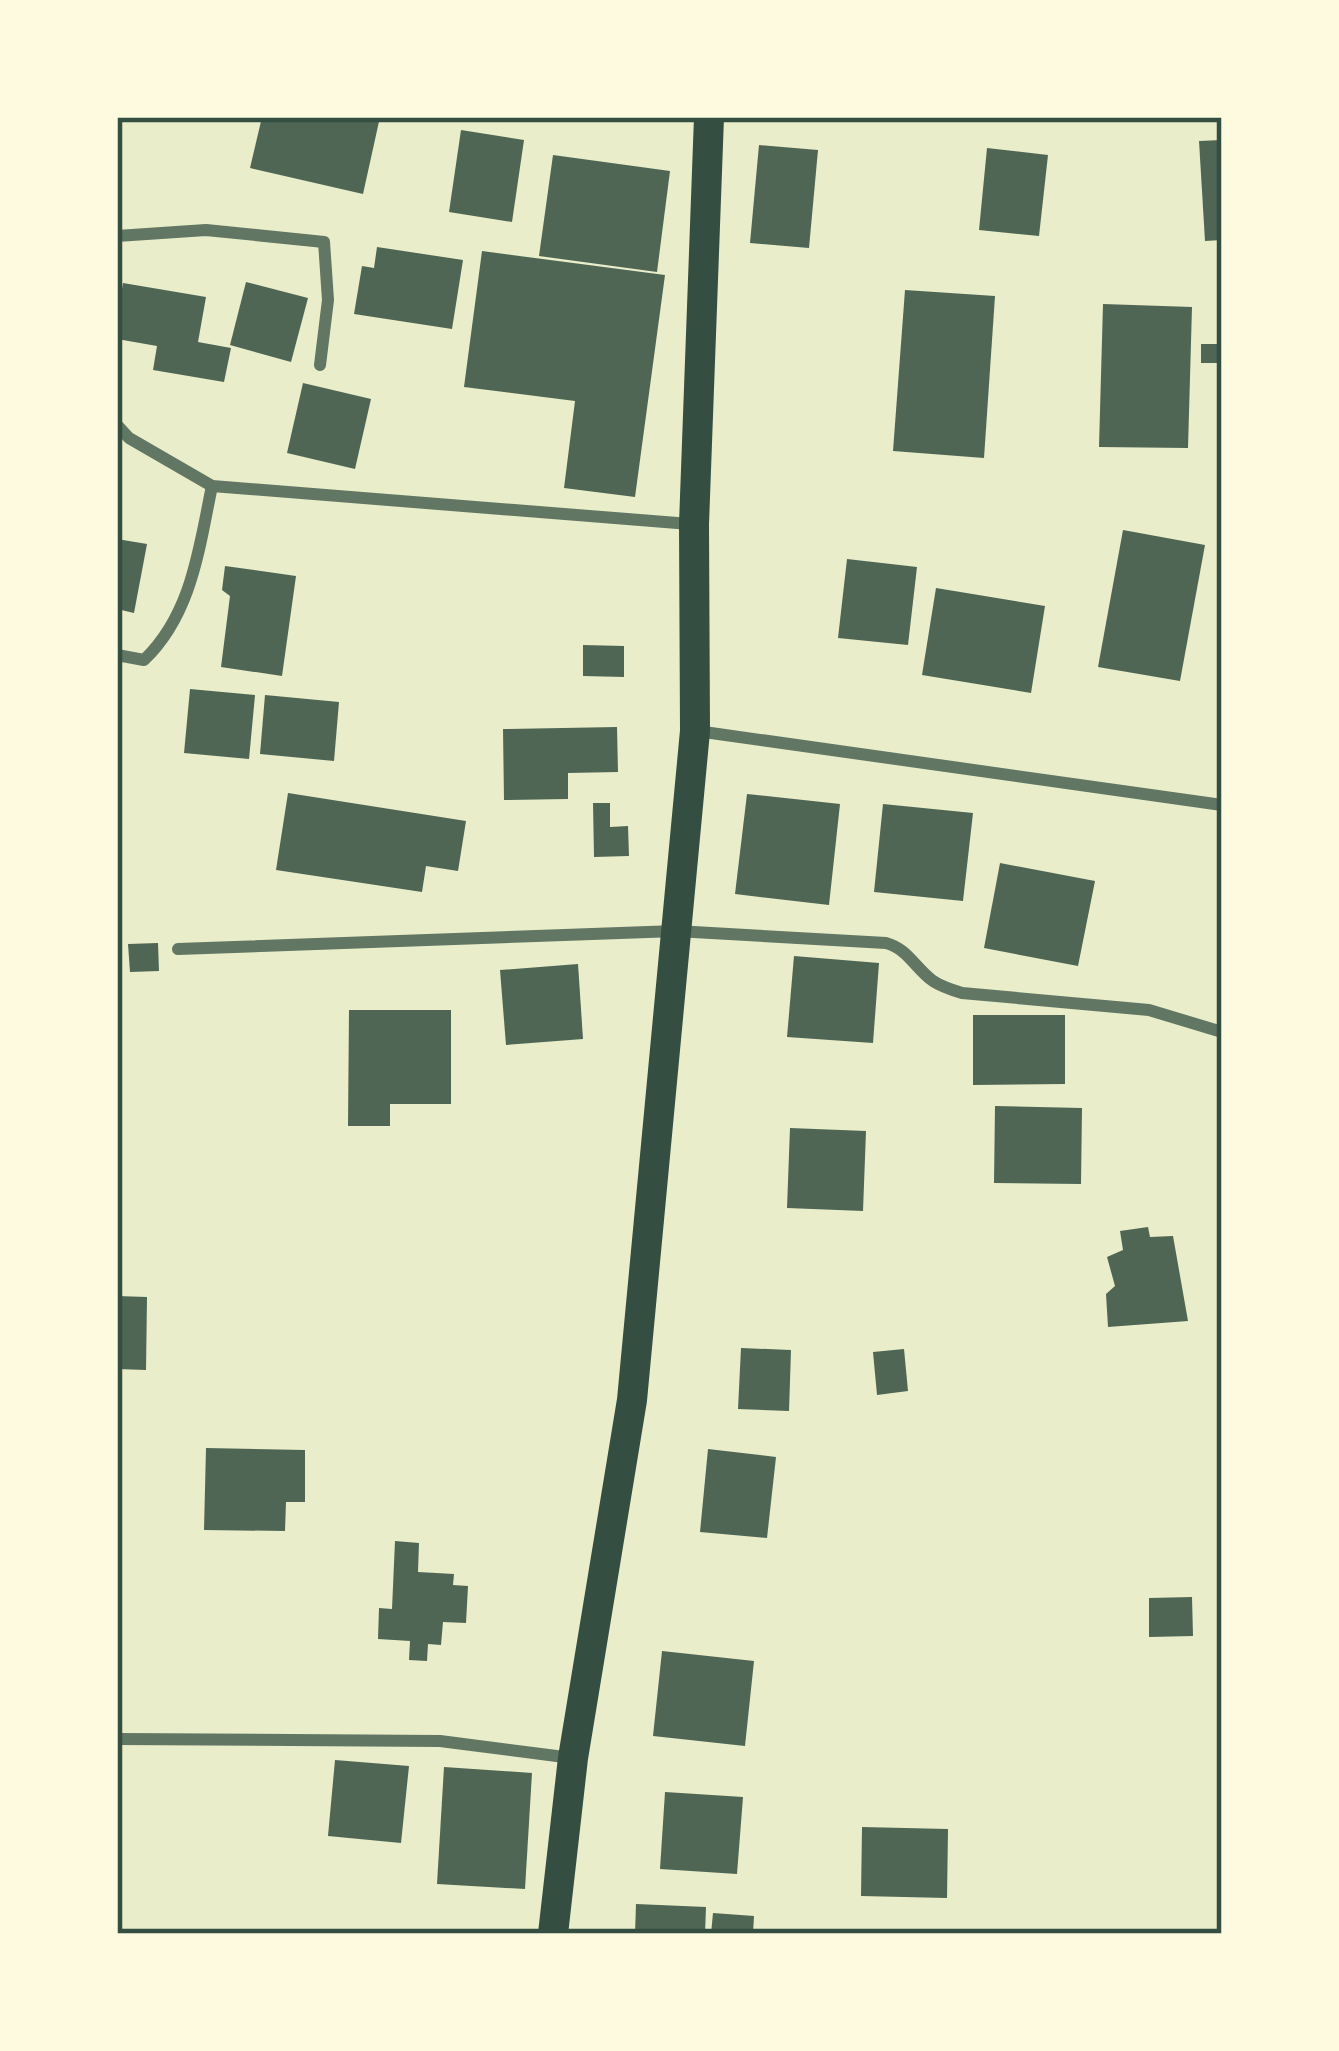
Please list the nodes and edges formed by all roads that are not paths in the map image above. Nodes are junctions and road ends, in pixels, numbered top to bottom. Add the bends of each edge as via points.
1 (709, 117) edge
2 (117, 236) edge
3 (320, 365) dead end
4 (117, 425) edge
5 (212, 486) junction
6 (694, 524) junction
7 (117, 655) edge
8 (695, 731) junction
9 (1222, 805) edge
10 (676, 931) junction
11 (178, 949) dead end
12 (1222, 1032) edge
13 (117, 1739) edge
14 (573, 1758) junction
15 (553, 1934) edge

1 - 6 main road
2 - 3 street via 206,230 324,242
4 - 5 street
5 - 6 street
5 - 7 street via 180,612 144,660
6 - 8 main road
8 - 9 street
8 - 10 main road
10 - 11 street
10 - 12 street via 886,943 902,947 938,985 962,993 1149,1010
10 - 14 main road via 632,1400
13 - 14 street via 440,1742
14 - 15 main road

